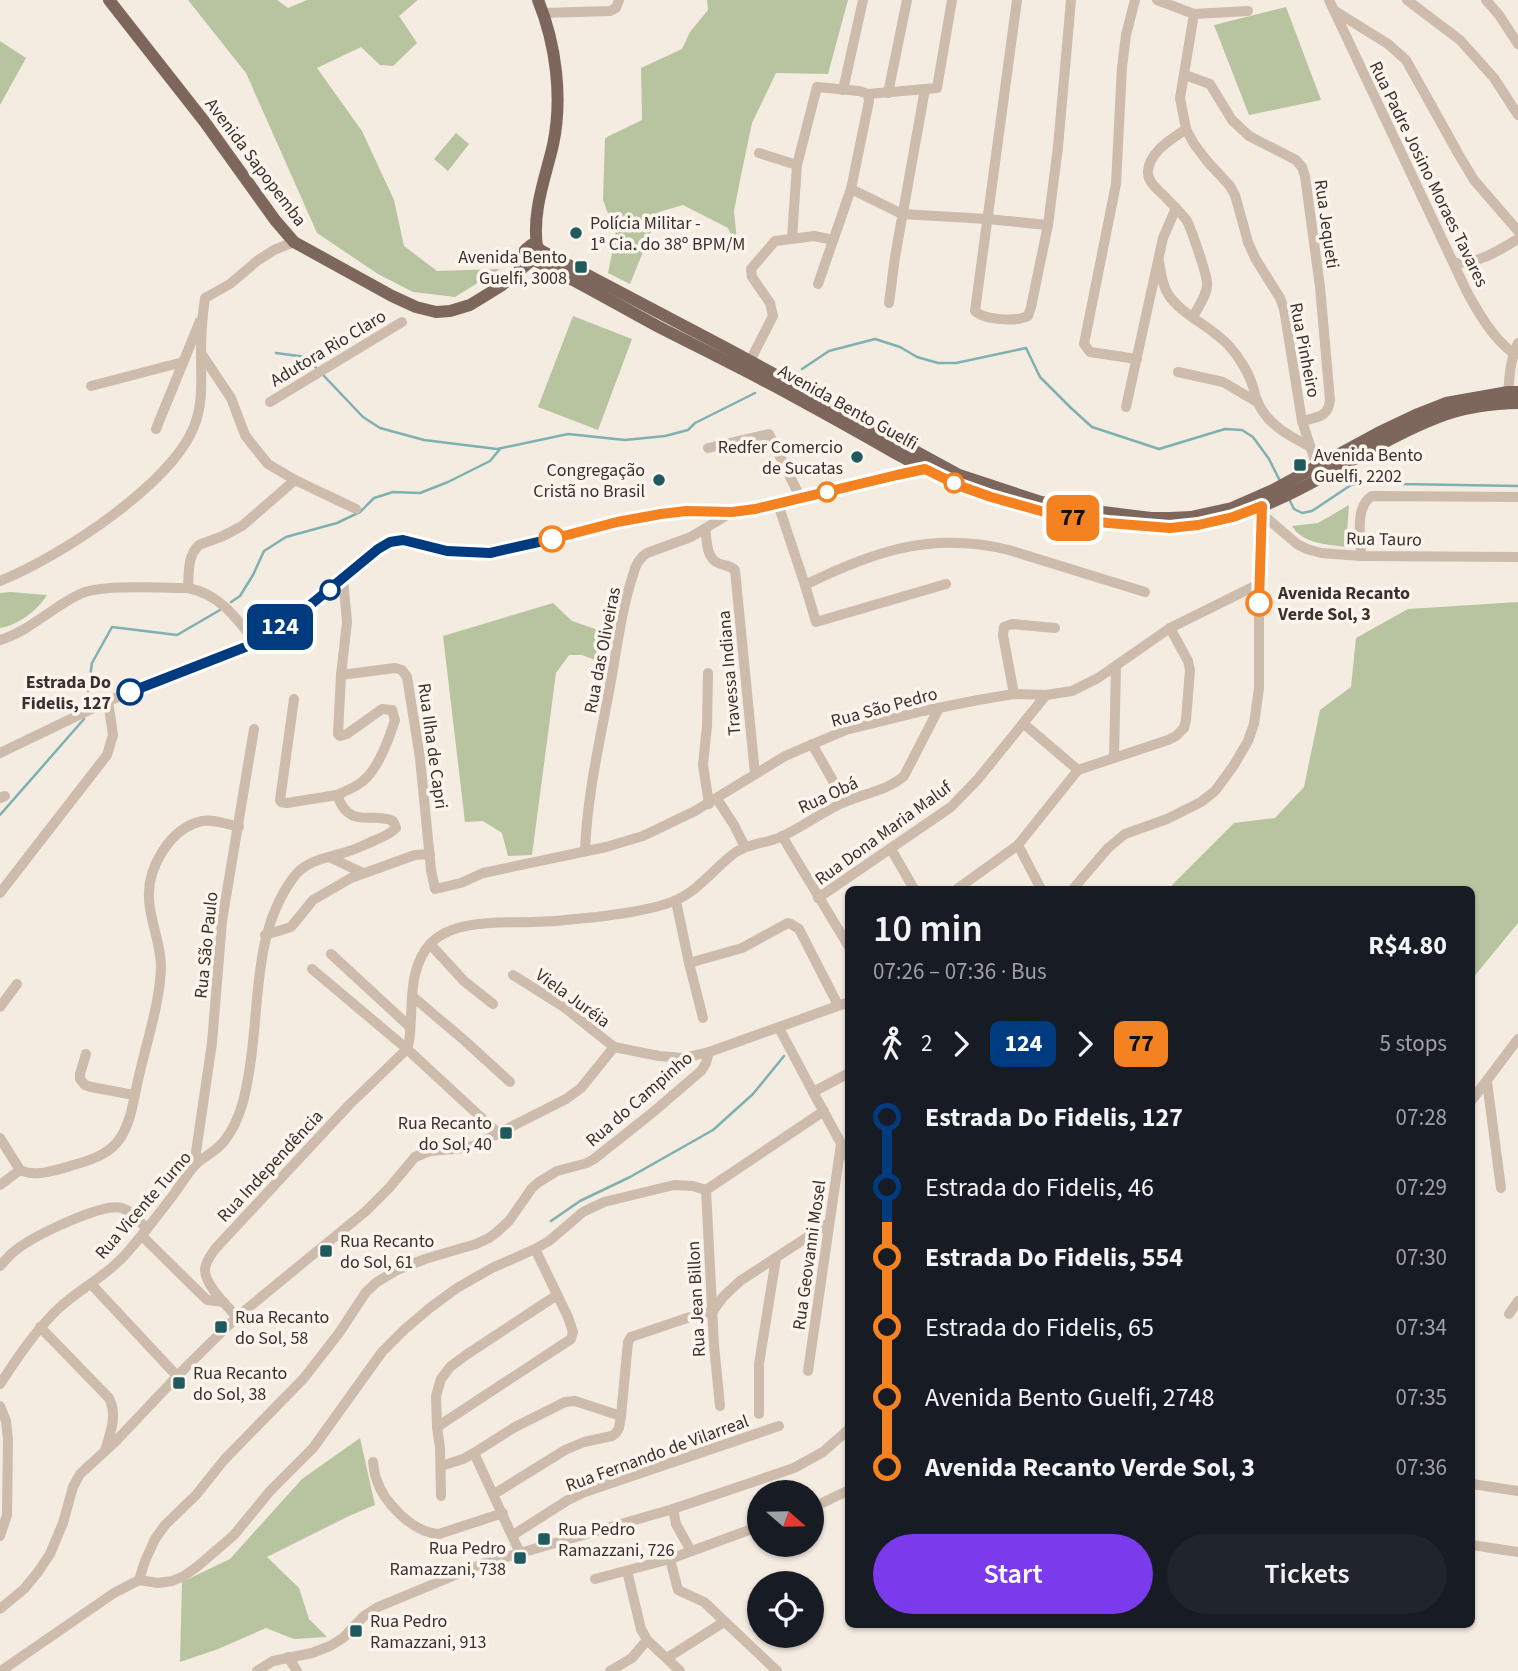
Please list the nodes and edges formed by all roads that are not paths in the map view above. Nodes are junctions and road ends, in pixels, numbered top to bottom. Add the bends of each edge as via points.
1 (109, 0) edge
2 (538, 0) edge
3 (620, 0) edge
4 (863, 0) edge
5 (907, 0) edge
6 (951, 0) edge
7 (1017, 0) edge
8 (1071, 0) edge
9 (1135, 0) edge
10 (1157, 0) edge
11 (1329, 0) edge
12 (1407, 0) edge
13 (1486, 0) edge
14 (1175, 4) edge
15 (1248, 11) dead end
16 (1335, 11) junction
17 (543, 13) junction
18 (1194, 15) junction
19 (1518, 44) edge
20 (1185, 75) junction
21 (925, 89) junction
22 (843, 90) junction
23 (888, 93) junction
24 (868, 94) junction
25 (1518, 115) edge
26 (1186, 128) junction
27 (759, 153) dead end
28 (797, 165) junction
29 (851, 189) junction
30 (1176, 208) junction
31 (902, 214) junction
32 (988, 219) junction
33 (1048, 225) junction
34 (1518, 231) edge
35 (792, 238) junction
36 (1518, 239) edge
37 (833, 240) junction
38 (294, 242) junction
39 (533, 252) junction
40 (1159, 262) junction
41 (1455, 263) junction
42 (818, 284) dead end
43 (889, 303) dead end
44 (203, 314) junction
45 (1193, 317) junction
46 (402, 322) dead end
47 (1516, 348) edge
48 (201, 353) junction
49 (1137, 359) junction
50 (750, 361) junction
51 (183, 362) junction
52 (1178, 372) dead end
53 (770, 379) junction
54 (91, 386) dead end
55 (1513, 398) edge
56 (270, 402) dead end
57 (1257, 402) junction
58 (1126, 407) dead end
59 (1302, 421) junction
60 (156, 429) dead end
61 (1309, 446) junction
62 (708, 448) dead end
63 (928, 465) junction
64 (1318, 472) junction
65 (296, 480) junction
66 (1518, 497) edge
67 (801, 499) junction
68 (778, 504) junction
69 (1260, 506) junction
70 (355, 509) dead end
71 (732, 512) junction
72 (705, 529) junction
73 (1361, 556) junction
74 (1518, 557) edge
75 (343, 579) junction
76 (0, 581) edge
77 (946, 584) dead end
78 (1259, 584) junction
79 (806, 585) junction
80 (188, 588) junction
81 (1145, 592) dead end
82 (1055, 628) dead end
83 (1170, 628) junction
84 (0, 640) edge
85 (256, 643) junction
86 (1116, 666) junction
87 (708, 673) dead end
88 (341, 675) junction
89 (1014, 694) junction
90 (1046, 695) junction
91 (293, 699) dead end
92 (108, 701) junction
93 (939, 708) junction
94 (1024, 724) junction
95 (254, 729) dead end
96 (812, 744) junction
97 (0, 753) edge
98 (1114, 758) junction
99 (1078, 770) junction
100 (755, 774) junction
101 (337, 794) junction
102 (713, 801) junction
103 (845, 802) junction
104 (239, 827) junction
105 (782, 836) junction
106 (1018, 845) junction
107 (745, 847) junction
108 (891, 849) junction
109 (585, 851) junction
110 (429, 854) junction
111 (329, 858) junction
112 (363, 873) junction
113 (912, 886) edge
114 (961, 886) edge
115 (1039, 886) edge
116 (1076, 886) edge
117 (435, 889) joint
118 (0, 893) edge
119 (818, 898) junction
120 (676, 901) junction
121 (265, 935) junction
122 (845, 941) edge
123 (430, 944) junction
124 (331, 954) dead end
125 (689, 963) junction
126 (312, 969) dead end
127 (513, 975) dead end
128 (17, 984) dead end
129 (412, 996) junction
130 (844, 1003) edge
131 (493, 1004) dead end
132 (0, 1007) edge
133 (703, 1018) dead end
134 (410, 1027) junction
135 (779, 1028) junction
136 (1518, 1039) edge
137 (614, 1047) junction
138 (407, 1049) junction
139 (709, 1052) junction
140 (86, 1054) dead end
141 (845, 1075) edge
142 (510, 1082) dead end
143 (1487, 1082) junction
144 (813, 1092) junction
145 (134, 1095) junction
146 (1475, 1096) edge
147 (824, 1111) junction
148 (498, 1133) junction
149 (0, 1138) edge
150 (841, 1144) junction
151 (845, 1151) edge
152 (196, 1164) junction
153 (20, 1170) junction
154 (0, 1185) edge
155 (1501, 1188) dead end
156 (706, 1190) junction
157 (829, 1223) junction
158 (145, 1232) junction
159 (536, 1250) junction
160 (776, 1258) junction
161 (0, 1266) edge
162 (90, 1284) junction
163 (558, 1295) junction
164 (1518, 1301) edge
165 (224, 1302) junction
166 (713, 1311) junction
167 (1509, 1314) dead end
168 (237, 1317) junction
169 (40, 1327) junction
170 (808, 1371) dead end
171 (177, 1376) junction
172 (0, 1384) edge
173 (0, 1406) edge
174 (720, 1406) dead end
175 (759, 1415) dead end
176 (621, 1416) junction
177 (779, 1426) dead end
178 (437, 1427) junction
179 (845, 1433) edge
180 (105, 1452) junction
181 (474, 1453) junction
182 (373, 1462) dead end
183 (440, 1466) junction
184 (1475, 1484) edge
185 (1518, 1491) edge
186 (845, 1492) edge
187 (494, 1494) junction
188 (441, 1496) dead end
189 (824, 1502) edge
190 (673, 1509) junction
191 (503, 1514) junction
192 (747, 1531) edge
193 (513, 1535) junction
194 (0, 1536) edge
195 (1475, 1545) edge
196 (691, 1551) junction
197 (1518, 1552) edge
198 (520, 1553) junction
199 (670, 1559) junction
200 (627, 1571) junction
201 (595, 1579) dead end
202 (139, 1580) junction
203 (0, 1609) edge
204 (724, 1622) junction
205 (647, 1640) junction
206 (288, 1657) junction
207 (667, 1658) junction
208 (2, 1670) edge
209 (257, 1671) edge
210 (297, 1671) edge
211 (612, 1671) edge
212 (680, 1671) edge
213 (776, 1671) edge

1 - 38 main road, Avenida Sapopemba
2 - 17 main road
3 - 17 street via 610,11
4 - 22 street
5 - 23 street
6 - 21 street via 937,89
7 - 32 street
8 - 33 street
9 - 49 street via 1122,68 1116,184 1084,344 1090,352
10 - 14 street
11 - 16 street, Rua Padre Josino Moraes Tavares
12 - 25 street via 1460,40 1494,78
13 - 19 street
14 - 18 street
15 - 18 street
16 - 34 street via 1388,44 1406,61 1474,180
16 - 41 street, Rua Padre Josino Moraes Tavares
17 - 39 main road via 558,97
18 - 20 street, Rua Pinheiro
20 - 26 street, Rua Pinheiro via 1180,98
20 - 59 street, Rua Jequeti via 1210,84 1232,120 1302,167 1320,287 1330,400 1325,414
21 - 23 street
21 - 31 street
22 - 24 street
22 - 28 street via 817,87
23 - 24 street
24 - 29 street
26 - 30 street via 1162,146 1148,169 1152,183
26 - 59 street, Rua Pinheiro via 1235,195 1248,242 1280,298
27 - 28 street
28 - 35 street
29 - 31 street
29 - 37 street
30 - 40 street
30 - 45 street via 1188,223 1207,282
31 - 32 street
31 - 43 street
32 - 33 street
32 - 33 street via 975,311 981,317 1020,320 1028,316
35 - 37 street
35 - 50 street via 775,241 751,269 773,316
36 - 41 street via 1478,260
37 - 42 street
38 - 39 main road, Avenida Sapopemba via 392,296 443,312 470,306
38 - 44 street via 274,250 205,298
39 - 50 main road, Avenida Bento Guelfi
39 - 53 main road, Avenida Bento Guelfi
40 - 45 street via 1167,293
40 - 49 street
41 - 47 street, Rua Padre Josino Moraes Tavares via 1476,309 1503,346
44 - 48 street
44 - 51 street
45 - 57 street via 1235,353
46 - 56 street, Adutora Rio Claro
47 - 55 street via 1508,380
48 - 65 street via 231,398 245,435 268,464
48 - 76 street via 196,422 169,466 129,503 81,537
49 - 58 street
50 - 53 main road, Avenida Bento Guelfi
51 - 54 street
51 - 60 street
52 - 57 street via 1223,382
53 - 63 main road, Avenida Bento Guelfi
55 - 64 main road, Avenida Bento Guelfi via 1432,408 1378,433
57 - 61 street via 1280,430
59 - 61 street, Rua Pinheiro
61 - 64 street, Rua Pinheiro
62 - 67 street via 771,435
63 - 67 street
63 - 69 main road, Avenida Bento Guelfi via 1041,502 1151,518
64 - 69 main road, Avenida Bento Guelfi
65 - 70 street
65 - 80 street via 242,526 194,549
66 - 73 street via 1372,496 1364,502 1361,515
67 - 68 street
68 - 71 street
68 - 79 street
69 - 73 street, Rua Tauro via 1307,549
69 - 78 street
71 - 72 street, Rua das Oliveiras
71 - 75 street via 661,514 490,553 447,551 396,540
72 - 100 street, Travessa Indiana via 710,556 735,570
72 - 109 street, Rua das Oliveiras via 647,553 633,574 589,802
73 - 74 street, Rua Tauro
75 - 85 street
75 - 88 street via 347,622
77 - 79 street via 816,622
78 - 83 street, Rua São Pedro
78 - 116 street via 1257,706 1248,741 1234,765 1201,802 1116,840
79 - 81 street via 894,550 948,542 1009,550
80 - 84 street via 90,591
80 - 85 street via 211,595 226,607
82 - 89 street via 1004,627
83 - 86 street, Rua São Pedro
83 - 98 street via 1190,670 1184,727 1168,740
85 - 92 street
86 - 90 street, Rua São Pedro via 1072,691
86 - 98 street
87 - 102 street via 703,765
88 - 101 street via 338,735 347,734 382,709 391,710 395,720 368,776
88 - 110 street, Rua Ilha de Capri via 395,668 407,677
89 - 90 street, Rua São Pedro
89 - 93 street, Rua São Pedro
90 - 94 street, Rua Dona Maria Maluf
91 - 101 street via 280,800 287,803
92 - 97 street
92 - 118 street via 113,735 107,755
93 - 96 street, Rua São Pedro via 846,730
93 - 103 street, Rua Obá via 904,776
94 - 99 street
94 - 108 street, Rua Dona Maria Maluf via 951,807
95 - 104 street, Rua São Paulo
96 - 100 street, Rua São Pedro
96 - 103 street
98 - 99 street
99 - 106 street
100 - 102 street, Rua São Pedro
101 - 111 street, Rua Vicente Turno via 348,812 365,819 388,818 396,828 360,848
102 - 107 street via 734,825
102 - 109 street, Rua São Pedro via 643,836
103 - 105 street, Rua Obá
104 - 145 street via 202,821 171,840 156,863 148,898 161,969
104 - 152 street, Rua São Paulo via 222,921
105 - 107 street, Rua Obá
105 - 119 street
106 - 114 street
106 - 115 street
107 - 120 street
108 - 113 street
108 - 119 street, Rua Dona Maria Maluf
109 - 117 street, Rua São Pedro
110 - 112 street
110 - 117 street, Rua Ilha de Capri
111 - 112 street
111 - 121 street, Rua Vicente Turno via 315,860 295,874
112 - 121 street via 313,900 291,927
119 - 122 street
120 - 123 street via 587,919 476,924 439,936
120 - 125 street
121 - 152 street, Rua Vicente Turno via 243,1105 224,1141
123 - 129 street via 419,963
123 - 131 street
124 - 134 street
125 - 130 street via 742,948 792,924
125 - 133 street
126 - 138 street
127 - 137 street, Viela Juréia via 564,1007
128 - 132 street
129 - 134 street
129 - 142 street
130 - 135 street
134 - 138 street
135 - 139 street
135 - 144 street
136 - 143 street
137 - 139 street via 671,1058
137 - 148 street via 573,1094
138 - 148 street
138 - 165 street, Rua Independência via 340,1113 215,1249 205,1269
139 - 202 street, Rua do Campinho via 701,1071 606,1150 587,1163 557,1171 539,1182 498,1232 397,1270 366,1292 304,1378 165,1525
140 - 145 street via 80,1074 85,1085
141 - 144 street
143 - 146 street
143 - 155 street
144 - 147 street
145 - 153 street via 127,1125 110,1150 35,1174
147 - 150 street
147 - 156 street
148 - 168 street via 465,1149 415,1157 366,1210
149 - 153 street
150 - 151 street
150 - 157 street, Rua Geovanni Mosel
152 - 158 street, Rua Vicente Turno
153 - 154 street
156 - 159 street via 674,1185 604,1202 583,1212
156 - 166 street, Rua Jean Billon
157 - 160 street
157 - 170 street, Rua Geovanni Mosel
158 - 161 street via 122,1208 93,1211 19,1247
158 - 162 street, Rua Vicente Turno via 123,1258
158 - 165 street via 207,1300
159 - 163 street
159 - 202 street via 457,1288 405,1329 382,1352 313,1448 270,1490 234,1535 198,1566 172,1581
160 - 166 street via 740,1281
160 - 175 street via 758,1378
162 - 169 street, Rua Vicente Turno
162 - 171 street
163 - 178 street via 450,1367 436,1396
163 - 178 street via 573,1332 571,1339
164 - 167 street
165 - 168 street, Rua Independência
166 - 174 street, Rua Jean Billon
166 - 176 street via 629,1339
168 - 171 street
169 - 172 street, Rua Vicente Turno
169 - 180 street via 113,1405
171 - 180 street
173 - 194 street via 8,1440 7,1515
176 - 181 street via 565,1402
176 - 187 street via 612,1436 565,1450
177 - 193 street, Rua Fernando de Vilarreal via 585,1492
178 - 183 street
179 - 190 street via 794,1468
180 - 203 street via 75,1482 57,1538 38,1572
181 - 183 street
181 - 187 street
182 - 191 street via 388,1501 422,1531 439,1534
183 - 188 street
184 - 185 street
186 - 189 street
187 - 191 street
190 - 196 street
190 - 198 street
191 - 193 street
192 - 196 street
193 - 198 street
195 - 197 street
196 - 199 street
198 - 206 street via 398,1597 378,1606 330,1646
199 - 200 street
199 - 204 street via 678,1590 704,1602
200 - 201 street
200 - 205 street via 637,1620
202 - 208 street
204 - 207 street
204 - 213 street
205 - 207 street
205 - 211 street via 639,1652
206 - 209 street
206 - 210 street
207 - 212 street

